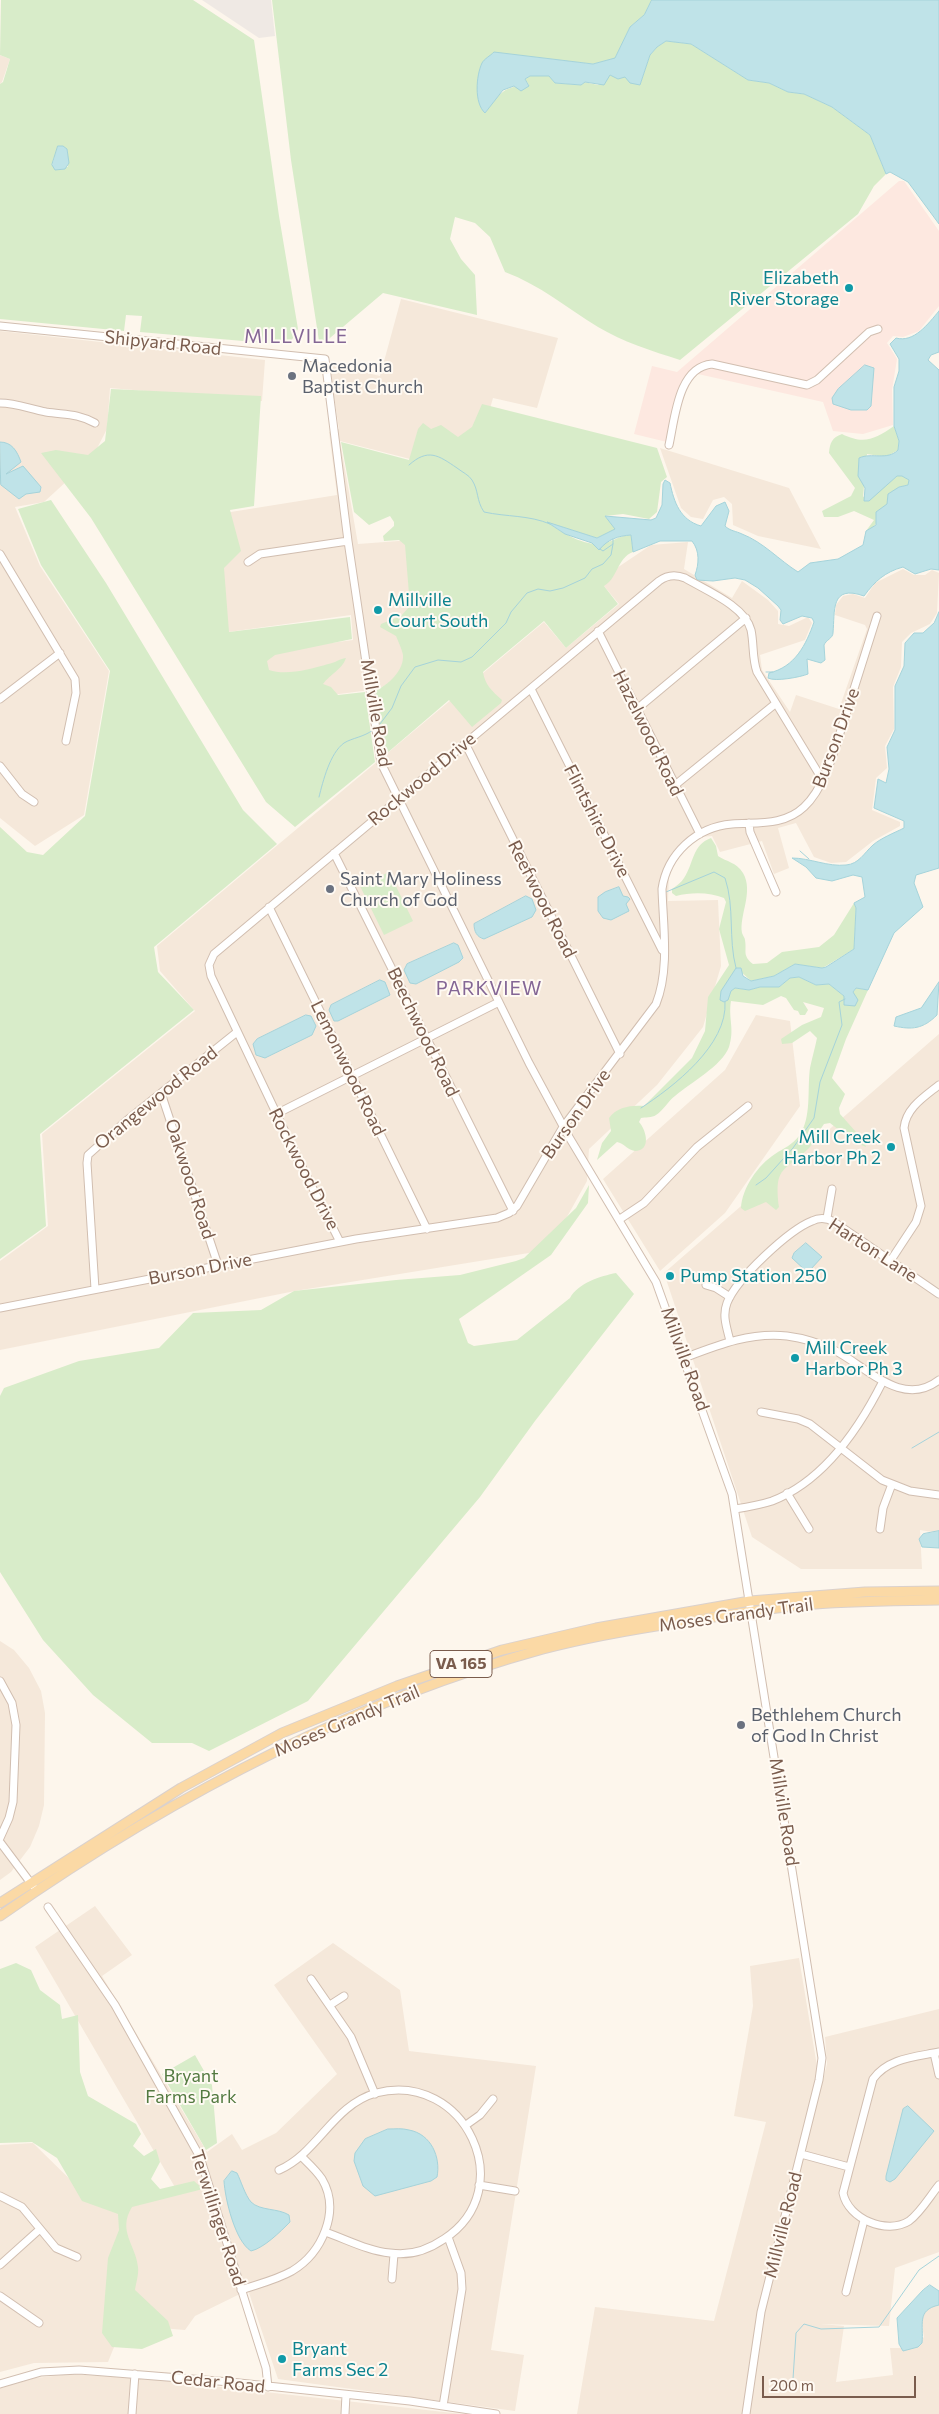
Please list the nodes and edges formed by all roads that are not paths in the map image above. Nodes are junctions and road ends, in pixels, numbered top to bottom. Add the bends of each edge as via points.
1 (0, 326) edge
2 (878, 329) dead end
3 (325, 359) joint
4 (0, 403) edge
5 (96, 423) dead end
6 (669, 445) dead end
7 (348, 542) junction
8 (0, 554) edge
9 (248, 562) dead end
10 (877, 616) dead end
11 (746, 618) junction
12 (598, 632) junction
13 (60, 653) junction
14 (530, 689) junction
15 (0, 699) edge
16 (775, 704) junction
17 (637, 709) junction
18 (66, 741) dead end
19 (465, 743) junction
20 (0, 766) edge
21 (822, 779) junction
22 (674, 786) junction
23 (398, 799) junction
24 (34, 802) dead end
25 (749, 823) junction
26 (700, 834) junction
27 (334, 853) junction
28 (776, 892) dead end
29 (270, 907) junction
30 (663, 953) junction
31 (499, 1002) junction
32 (237, 1032) junction
33 (426, 1038) junction
34 (620, 1054) junction
35 (352, 1076) junction
36 (939, 1085) edge
37 (161, 1093) junction
38 (748, 1106) dead end
39 (276, 1114) junction
40 (563, 1127) junction
41 (832, 1189) dead end
42 (513, 1211) junction
43 (827, 1218) junction
44 (620, 1219) junction
45 (427, 1229) junction
46 (340, 1242) junction
47 (891, 1260) junction
48 (218, 1266) junction
49 (706, 1285) dead end
50 (95, 1290) junction
51 (939, 1294) edge
52 (730, 1297) junction
53 (0, 1308) edge
54 (730, 1341) junction
55 (684, 1358) junction
56 (939, 1380) edge
57 (883, 1381) junction
58 (761, 1412) dead end
59 (841, 1448) junction
60 (892, 1484) junction
61 (788, 1493) junction
62 (939, 1495) edge
63 (735, 1509) junction
64 (809, 1529) dead end
65 (880, 1529) dead end
66 (939, 1591) edge
67 (750, 1600) junction
68 (939, 1600) edge
69 (752, 1611) junction
70 (0, 1681) edge
71 (0, 1840) edge
72 (30, 1882) junction
73 (36, 1891) junction
74 (0, 1903) edge
75 (48, 1907) dead end
76 (0, 1916) edge
77 (311, 1979) dead end
78 (344, 1996) dead end
79 (330, 2005) junction
80 (936, 2052) edge
81 (939, 2075) edge
82 (375, 2094) junction
83 (493, 2099) dead end
84 (466, 2125) junction
85 (801, 2154) junction
86 (301, 2156) junction
87 (849, 2167) junction
88 (279, 2170) dead end
89 (479, 2185) junction
90 (939, 2185) edge
91 (515, 2191) dead end
92 (0, 2196) edge
93 (864, 2220) junction
94 (40, 2228) junction
95 (325, 2232) junction
96 (448, 2237) junction
97 (394, 2254) junction
98 (77, 2256) dead end
99 (0, 2265) edge
100 (392, 2279) dead end
101 (241, 2290) junction
102 (846, 2292) dead end
103 (0, 2296) edge
104 (39, 2324) dead end
105 (135, 2374) junction
106 (0, 2384) edge
107 (268, 2387) junction
108 (346, 2395) junction
109 (443, 2406) junction
110 (132, 2414) edge
111 (345, 2414) edge
112 (496, 2414) edge
113 (746, 2414) edge

1 - 3 street, Shipyard Road
2 - 6 street via 869,332 817,380 807,384 712,364 702,365 684,387
3 - 7 street, Millville Road
4 - 5 street via 80,415
7 - 9 street via 260,554
7 - 23 street, Millville Road via 380,757
8 - 13 street
10 - 21 street, Burson Drive
11 - 12 street, Rockwood Drive via 739,610 675,575 659,581
11 - 16 street via 751,630 756,668
11 - 17 street
12 - 14 street, Rockwood Drive
12 - 17 street, Hazelwood Road
13 - 15 street
13 - 18 street via 75,680 76,694
14 - 19 street, Rockwood Drive
14 - 30 street, Flintshire Drive
16 - 21 street
16 - 22 street
17 - 22 street, Hazelwood Road
19 - 23 street, Rockwood Drive
19 - 34 street, Reefwood Road
20 - 24 street via 22,794
21 - 25 street, Burson Drive via 816,794 793,816 775,822
22 - 26 street, Hazelwood Road
23 - 27 street, Rockwood Drive
23 - 31 street, Millville Road
25 - 26 street, Burson Drive via 724,825
25 - 28 street
26 - 30 street, Burson Drive via 679,850 664,876
27 - 29 street, Rockwood Drive
27 - 33 street, Beechwood Road
29 - 32 street, Rockwood Drive via 214,954 210,962 211,976
29 - 35 street, Lemonwood Road
30 - 34 street, Burson Drive via 662,984 656,1004
31 - 33 street
31 - 40 street, Millville Road
32 - 37 street, Orangewood Road
32 - 39 street, Rockwood Drive
33 - 35 street
33 - 42 street, Beechwood Road
34 - 40 street, Burson Drive
35 - 39 street
35 - 45 street, Lemonwood Road
36 - 47 street via 912,1108 905,1121 921,1206 916,1222
37 - 48 street, Oakwood Road
37 - 50 street, Orangewood Road via 88,1155
38 - 44 street via 697,1147 644,1203
39 - 46 street, Rockwood Drive
40 - 42 street, Burson Drive
40 - 44 street, Millville Road
41 - 43 street
42 - 45 street, Burson Drive via 497,1218
43 - 47 street, Harton Lane
43 - 52 street, Harton Lane via 812,1221 759,1261
44 - 55 street, Millville Road via 656,1282
45 - 46 street, Burson Drive
46 - 48 street, Burson Drive
47 - 51 street, Harton Lane
48 - 50 street, Burson Drive
49 - 52 street
50 - 53 street, Burson Drive
52 - 54 street, Harton Lane via 725,1319
54 - 55 street
54 - 57 street via 756,1335 804,1339 835,1350
55 - 63 street, Millville Road via 729,1482
56 - 57 street via 915,1390 894,1387
57 - 59 street via 860,1424
58 - 59 street via 798,1419 821,1431
59 - 60 street via 870,1473
59 - 61 street
60 - 62 street via 910,1491
60 - 65 street via 883,1508
61 - 63 street via 762,1504
61 - 64 street
63 - 67 street, Millville Road
66 - 67 main road, Moses Grandy Trail / VA 165 via 856,1592
67 - 69 street, Millville Road
67 - 72 main road, Moses Grandy Trail / VA 165 via 596,1628 502,1650 397,1686 282,1733 181,1788
68 - 69 main road, Moses Grandy Trail / VA 165 via 803,1605
69 - 73 main road, Moses Grandy Trail / VA 165 via 626,1631 544,1649 395,1698 302,1738 213,1783
69 - 85 street, Millville Road via 821,2048 819,2080
70 - 71 street via 12,1703 16,1725 13,1802
71 - 72 street
72 - 73 street
72 - 74 main road, Moses Grandy Trail / VA 165
73 - 76 main road, Moses Grandy Trail / VA 165
75 - 101 street, Terwillinger Road via 115,2005 192,2140
77 - 79 street
78 - 79 street
79 - 82 street via 359,2052
80 - 81 street
80 - 87 street via 898,2061 877,2074 867,2094
82 - 84 street via 405,2090 423,2094 450,2108
82 - 86 street via 347,2108
83 - 84 street via 480,2115
84 - 89 street via 480,2162
85 - 87 street
85 - 113 street, Millville Road via 761,2312
86 - 88 street
86 - 95 street via 315,2169 326,2188 330,2211
87 - 93 street via 844,2200 851,2211
89 - 91 street
89 - 96 street via 471,2209
90 - 93 street via 905,2223 891,2226
92 - 94 street via 22,2207
93 - 102 street
94 - 98 street via 56,2248
94 - 99 street
95 - 97 street
95 - 101 street via 312,2253 298,2267
96 - 97 street via 423,2250
96 - 109 street via 461,2273 462,2289
97 - 100 street
101 - 107 street, Terwillinger Road via 266,2368
103 - 104 street
105 - 106 street, Cedar Road via 50,2371
105 - 107 street, Cedar Road
105 - 110 street
107 - 108 street, Cedar Road
108 - 109 street, Cedar Road
108 - 111 street
109 - 112 street, Cedar Road

